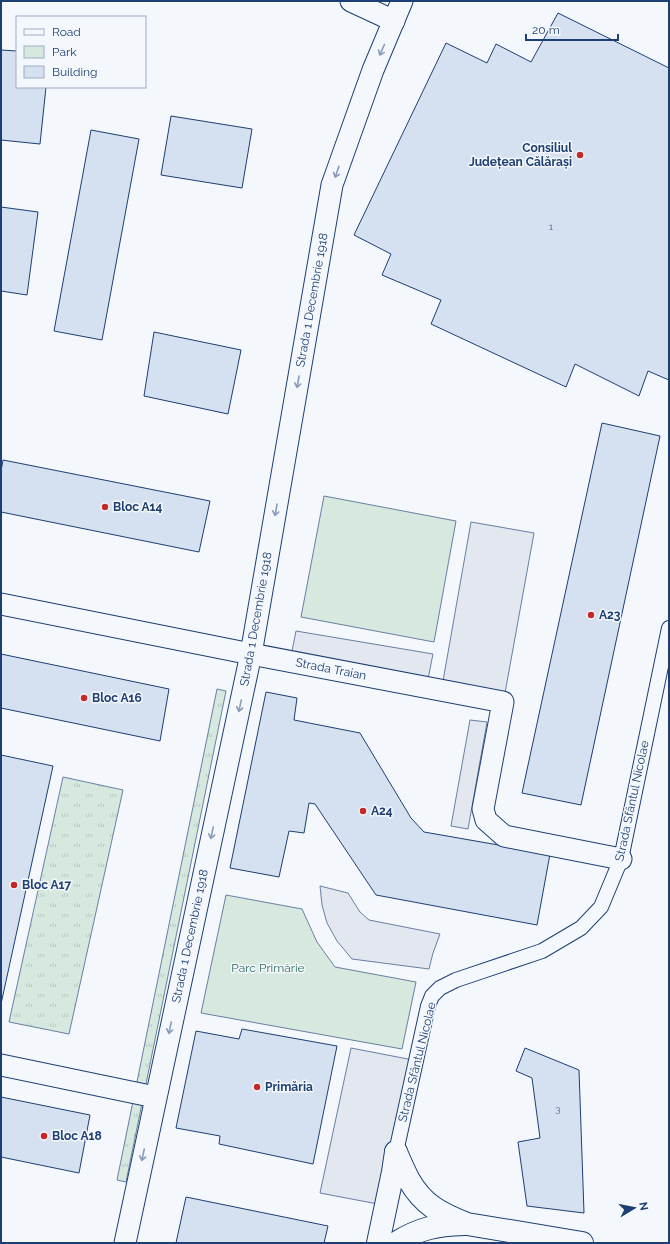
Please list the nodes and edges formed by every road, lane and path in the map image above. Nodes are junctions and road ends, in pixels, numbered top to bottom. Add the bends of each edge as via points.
1 (350, 1) edge
2 (402, 1) edge
3 (394, 21) junction
4 (1, 604) edge
5 (669, 628) edge
6 (251, 654) junction
7 (621, 859) junction
8 (1, 1065) edge
9 (155, 1097) junction
10 (396, 1152) junction
11 (467, 1224) junction
12 (125, 1243) edge
13 (378, 1243) edge
14 (396, 1243) edge
15 (582, 1243) edge

1 - 3 street
2 - 3 street, Strada 1 Decembrie 1918
3 -> 6 street, Strada 1 Decembrie 1918 via 373,70 332,185
4 - 6 street, Strada Traian
5 - 7 lane, Strada Sfântul Nicolae
6 - 7 street, Strada Traian via 503,702 483,809 486,820 504,836
6 -> 9 street, Strada 1 Decembrie 1918
7 - 10 lane, Strada Sfântul Nicolae via 601,907 581,928 542,951 456,980 440,988 432,996
8 - 9 street
9 -> 12 street, Strada 1 Decembrie 1918
10 - 11 street via 408,1180 424,1201 434,1209
10 - 13 street, Strada Sfântul Nicolae
11 - 14 street via 421,1229
11 - 15 street

